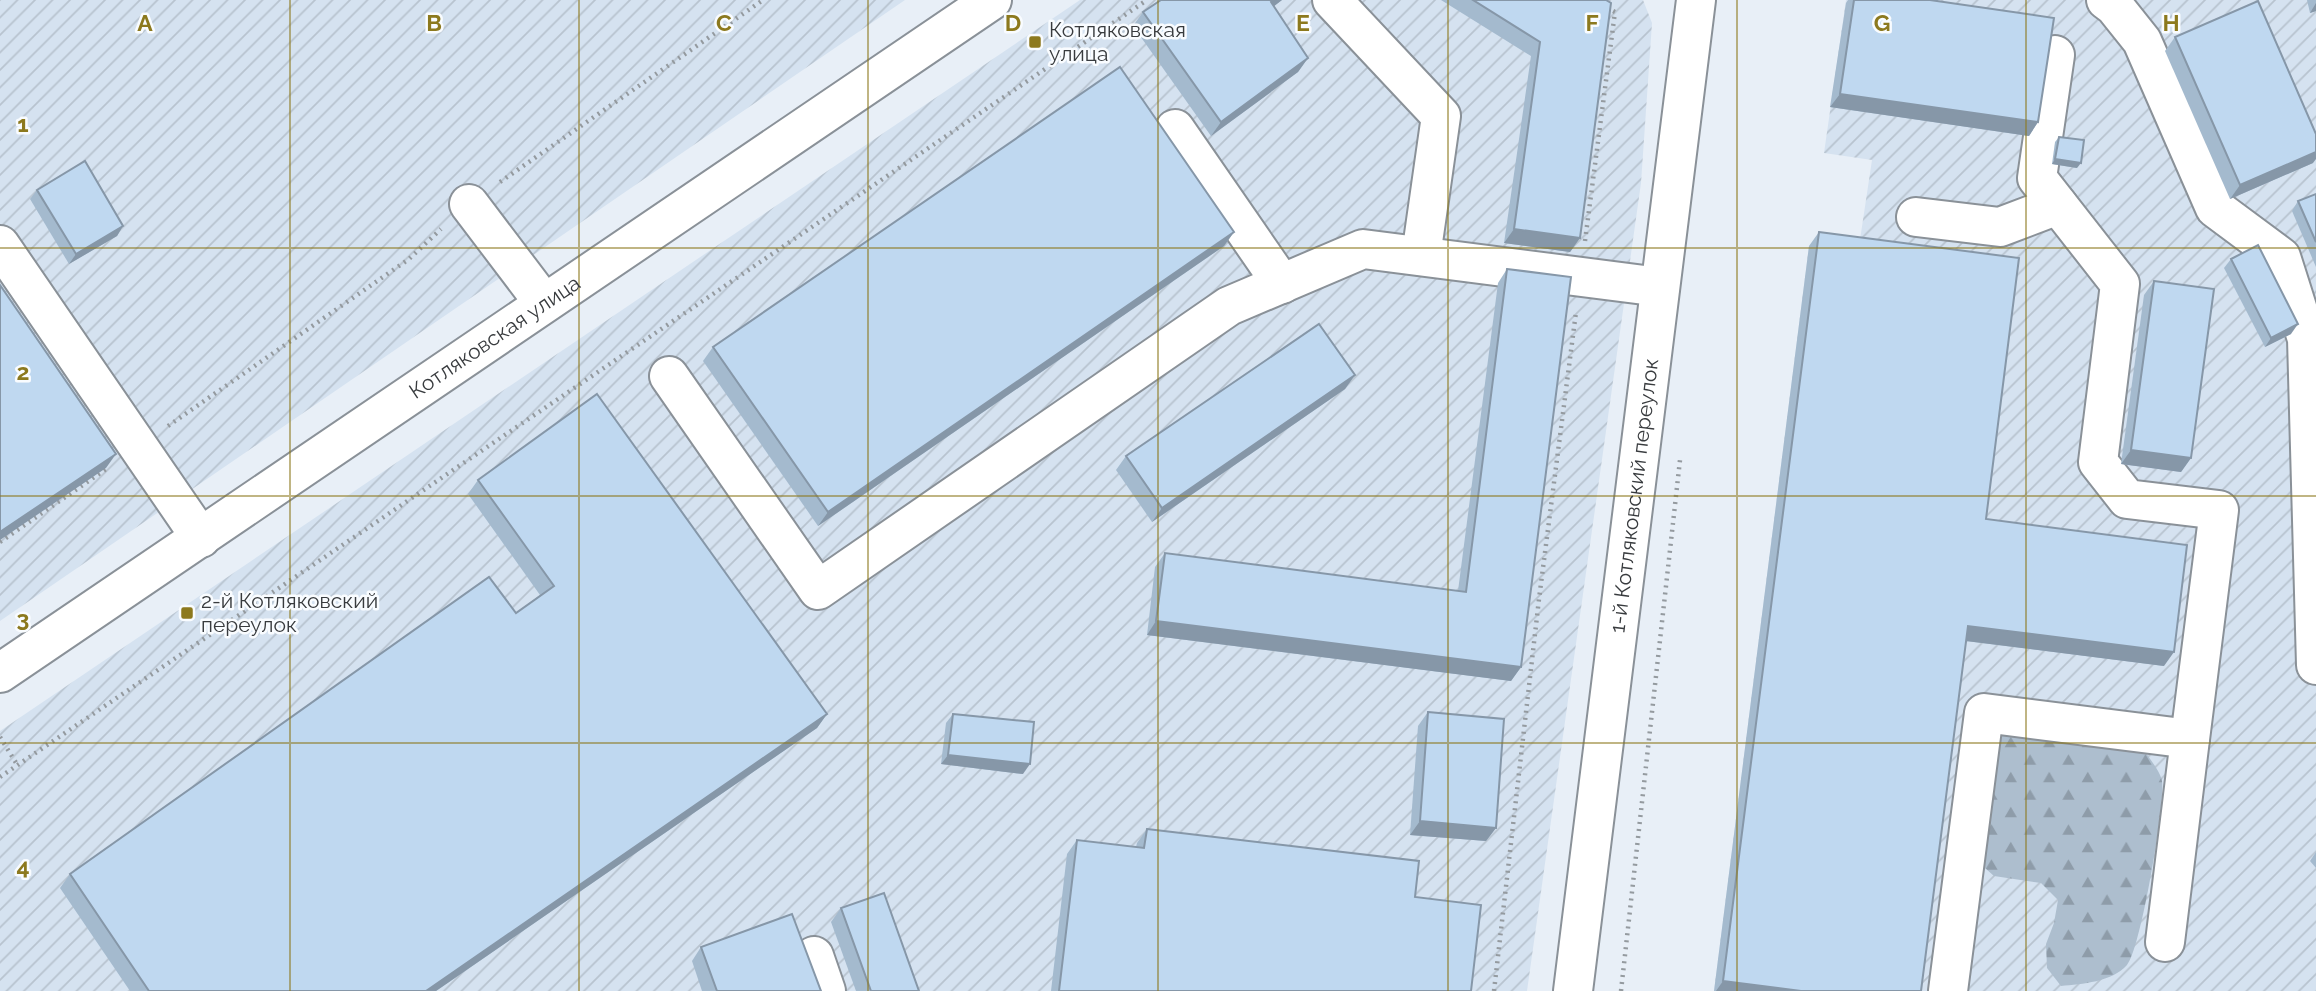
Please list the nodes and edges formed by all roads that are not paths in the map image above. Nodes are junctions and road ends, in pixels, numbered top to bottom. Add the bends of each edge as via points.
1 (992, 0) edge
2 (1332, 0) edge
3 (1689, 0) edge
4 (1696, 0) edge
5 (2106, 0) edge
6 (1690, 50) junction
7 (2055, 55) edge
8 (1175, 129) dead end
9 (469, 204) road end
10 (2058, 205) junction
11 (1916, 217) dead end
12 (0, 245) edge
13 (1421, 256) junction
14 (1282, 284) junction
15 (1660, 287) junction
16 (544, 303) junction
17 (669, 376) dead end
18 (201, 538) junction
19 (2316, 665) edge
20 (0, 673) edge
21 (2190, 739) junction
22 (2165, 942) dead end
23 (1573, 991) edge
24 (1948, 991) edge

1 - 16 street, Котляковская улица
2 - 13 street via 1441,116
3 - 6 street
4 - 6 street, 1-й Котляковский переулок
5 - 19 street via 2142,41 2215,208 2281,257 2307,340
6 - 15 street, 1-й Котляковский переулок
7 - 10 street via 2037,178
8 - 14 street
9 - 16 street
10 - 11 street via 2000,228
10 - 21 street via 2120,284 2098,462 2127,499 2219,510
12 - 18 street
13 - 14 street via 1363,249
13 - 15 street
14 - 17 street via 1229,306 818,590
15 - 23 street, 1-й Котляковский переулок
16 - 18 street, Котляковская улица
18 - 20 street, Котляковская улица
21 - 22 street
21 - 24 street via 1984,713

